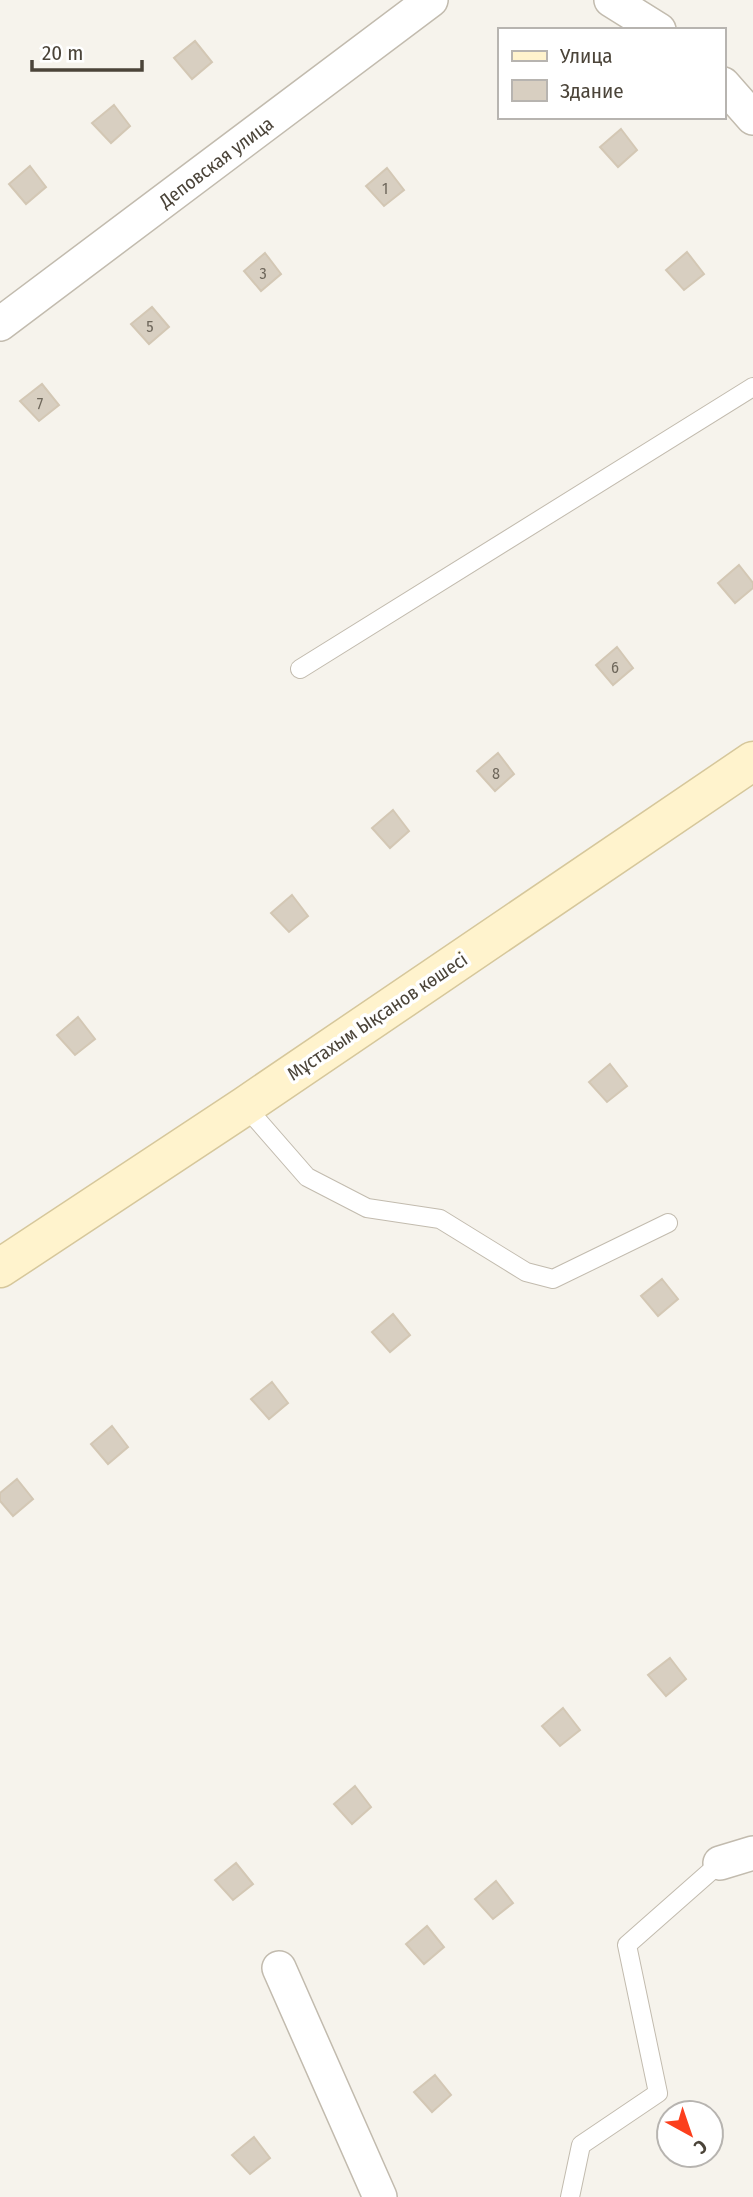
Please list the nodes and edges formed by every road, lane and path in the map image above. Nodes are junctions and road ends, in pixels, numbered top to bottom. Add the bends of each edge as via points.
1 (431, 0) edge
2 (611, 0) edge
3 (656, 28) edge
4 (725, 86) edge
5 (753, 118) edge
6 (0, 324) edge
7 (753, 387) edge
8 (300, 669) dead end
9 (753, 761) edge
10 (245, 1106) junction
11 (667, 1223) dead end
12 (0, 1268) edge
13 (753, 1853) edge
14 (720, 1863) joint
15 (279, 1968) dead end
16 (380, 2197) edge
17 (570, 2197) edge

1 - 6 street, Деповская улица
2 - 3 street
4 - 5 street
7 - 8 lane
9 - 10 main road, Мұстахым Ықсанов көшесі
10 - 11 lane via 307,1177 367,1208 440,1219 526,1272 553,1279
10 - 12 main road, Мұстахым Ықсанов көшесі
13 - 14 street
14 - 17 lane via 627,1945 658,2093 581,2146
15 - 16 street

